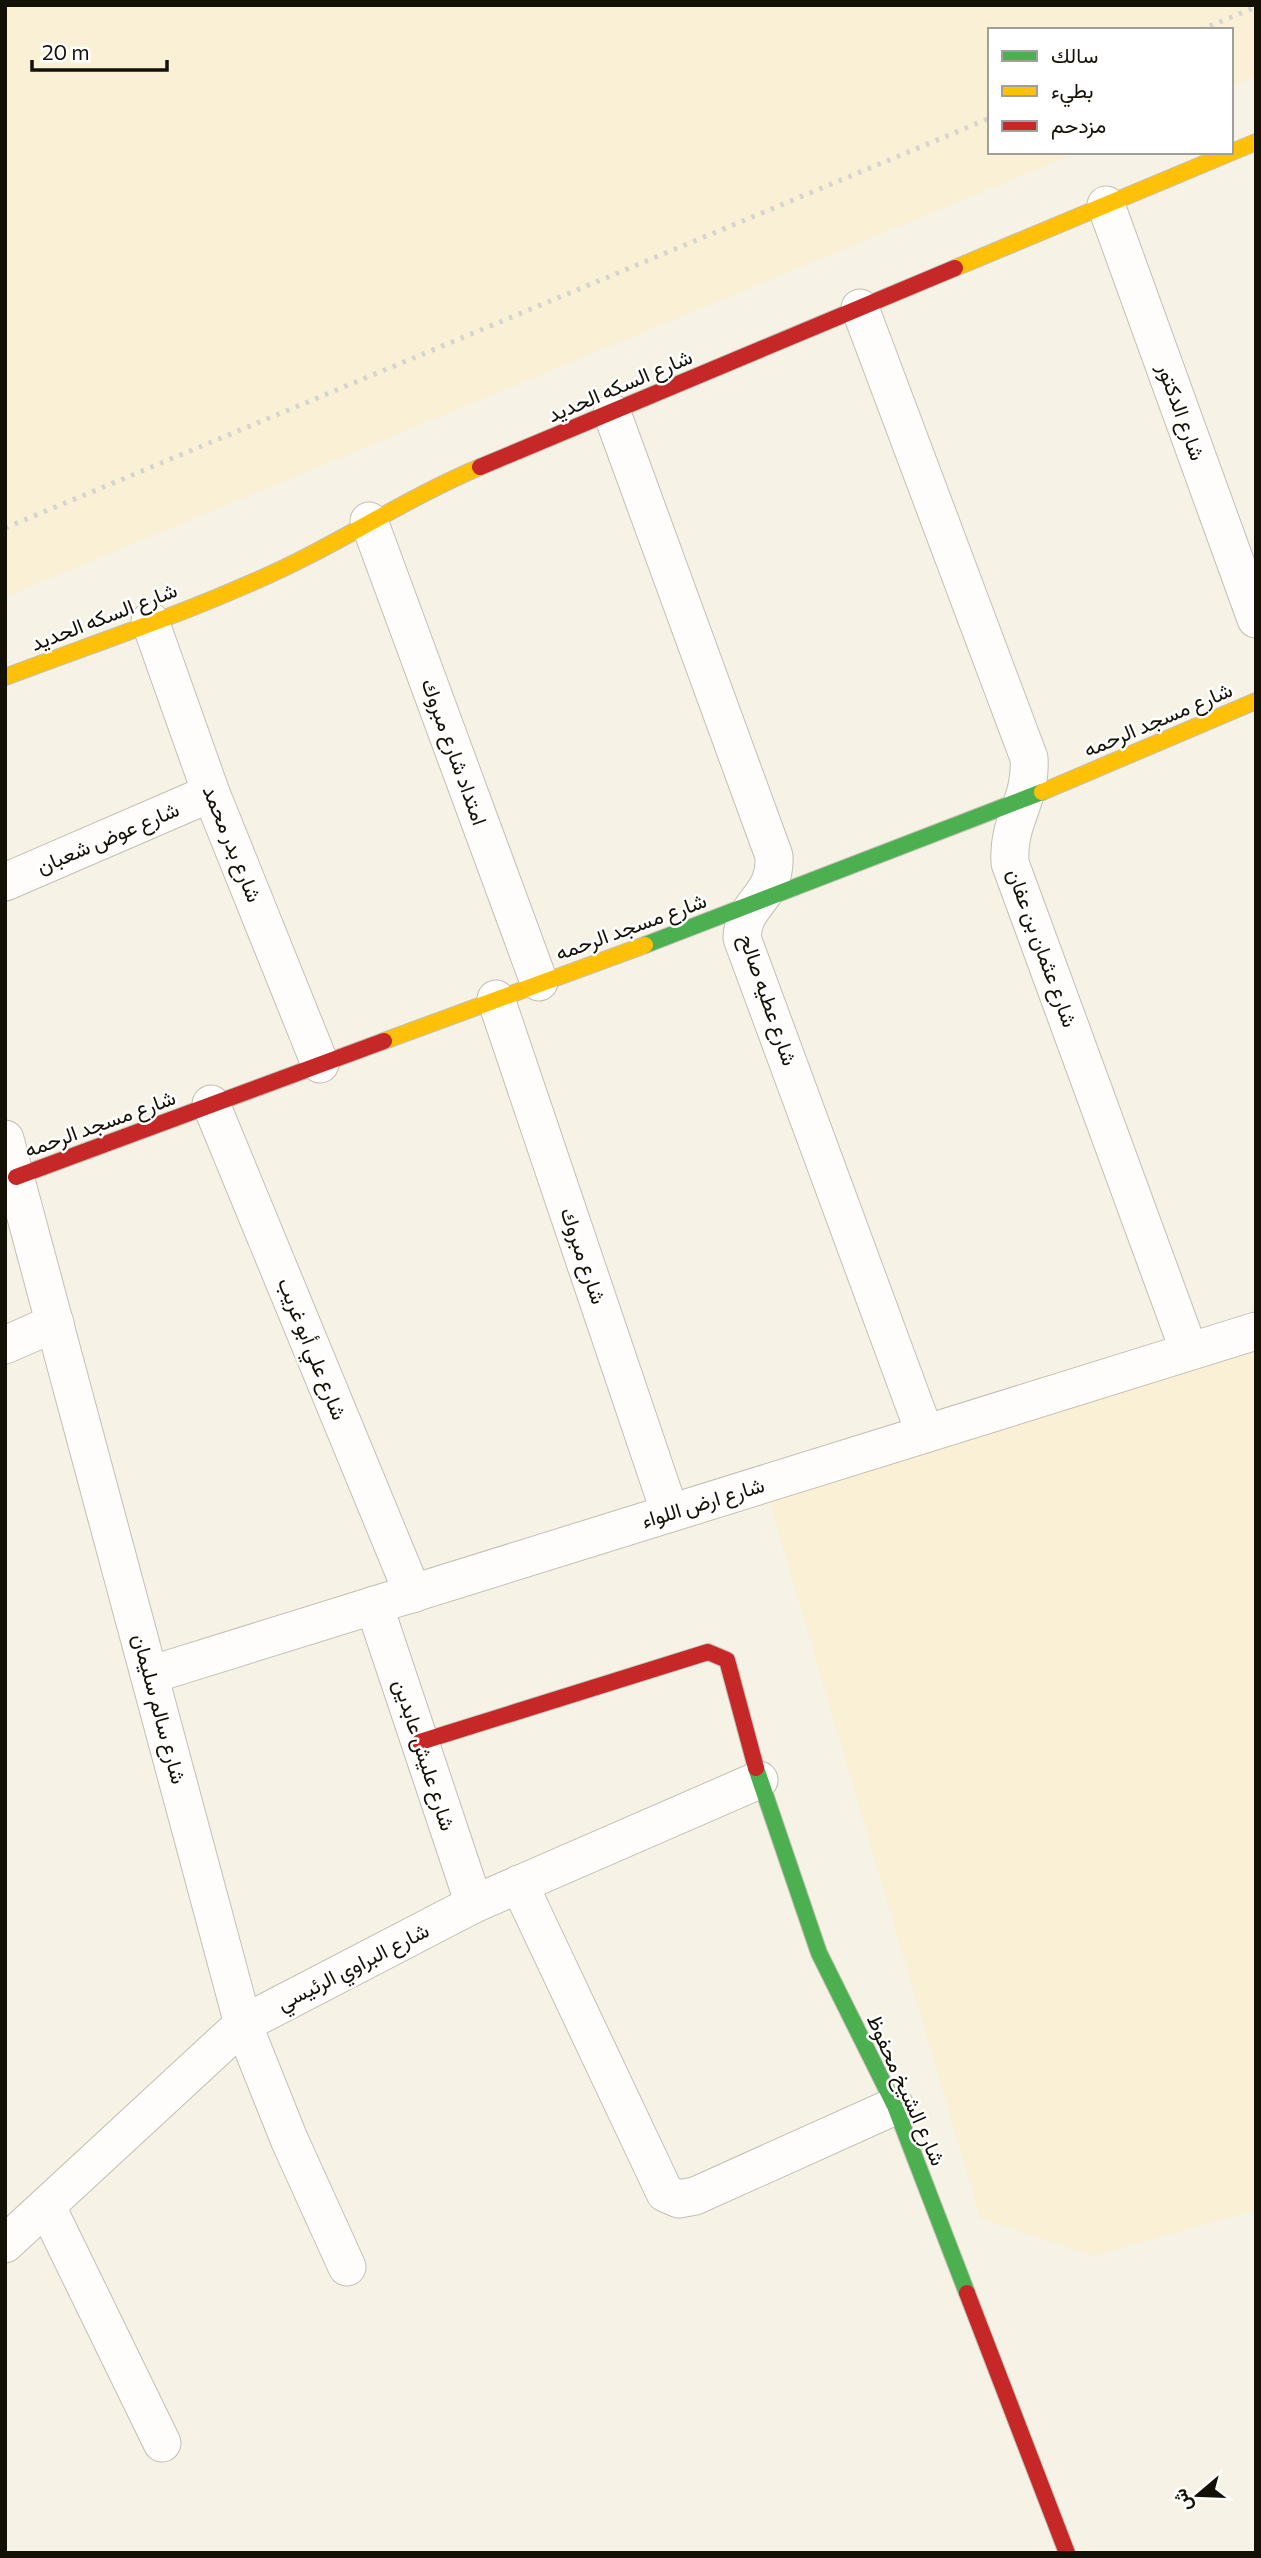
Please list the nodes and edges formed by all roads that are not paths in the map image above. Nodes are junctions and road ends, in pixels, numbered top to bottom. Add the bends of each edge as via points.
1 (1256, 142) edge
2 (1233, 152) edge
3 (1227, 154) edge
4 (1106, 205) junction
5 (860, 308) junction
6 (612, 412) junction
7 (369, 521) junction
8 (1256, 619) edge
9 (150, 621) junction
10 (5, 677) edge
11 (1256, 701) edge
12 (211, 793) junction
13 (1026, 799) junction
14 (5, 882) edge
15 (756, 904) junction
16 (539, 982) junction
17 (496, 999) junction
18 (320, 1064) junction
19 (211, 1104) junction
20 (5, 1139) edge
21 (16, 1177) junction
22 (54, 1323) junction
23 (1256, 1331) edge
24 (5, 1345) edge
25 (1189, 1351) junction
26 (925, 1434) junction
27 (670, 1513) junction
28 (413, 1594) junction
29 (374, 1605) junction
30 (150, 1675) junction
31 (420, 1742) junction
32 (759, 1780) junction
33 (519, 1884) junction
34 (474, 1904) junction
35 (243, 2024) junction
36 (895, 2106) junction
37 (47, 2207) junction
38 (6, 2240) edge
39 (347, 2267) dead end
40 (162, 2443) dead end
41 (1067, 2553) edge

1 - 2 street, شارع السكه الحديد
3 - 4 street, شارع السكه الحديد
4 - 5 street, شارع السكه الحديد
4 - 8 street, شارع الدكتور
5 - 6 street, شارع السكه الحديد
5 - 13 street, شارع عثمان بن عفان via 1029,758
6 - 7 street, شارع السكه الحديد via 424,491
6 - 15 street, شارع عطيه صالح via 771,844 775,870
7 - 9 street, شارع السكه الحديد via 252,583
7 - 16 street, امتداد شارع مبروك
9 - 10 street, شارع السكه الحديد
9 - 12 street, شارع بدر محمد
11 - 13 street, شارع مسجد الرحمه
12 - 14 street, شارع عوض شعبان
12 - 18 street, شارع بدر محمد
13 - 15 street, شارع مسجد الرحمه
13 - 25 street, شارع عثمان بن عفان via 1012,829 1010,863
15 - 16 street, شارع مسجد الرحمه
15 - 26 street, شارع عطيه صالح via 743,925 743,938
16 - 17 street, شارع مسجد الرحمه
17 - 18 street, شارع مسجد الرحمه
17 - 27 street, شارع مبروك
18 - 19 street, شارع مسجد الرحمه
19 - 21 street, شارع مسجد الرحمه
19 - 28 street, شارع علي أبو غريب
20 - 21 street, شارع سالم سليمان
21 - 22 street, شارع سالم سليمان
22 - 24 street
22 - 30 street, شارع سالم سليمان
23 - 25 street, شارع ارض اللواء
25 - 26 street, شارع ارض اللواء
26 - 27 street, شارع ارض اللواء
27 - 28 street, شارع ارض اللواء
28 - 29 street, شارع ارض اللواء
29 - 30 street, شارع ارض اللواء
29 - 31 street, شارع عليش عابدين
30 - 35 street, شارع سالم سليمان
31 - 32 street, شارع الشيخ محفوظ via 708,1652 727,1660 731,1670
31 - 34 street, شارع عليش عابدين
32 - 33 street, شارع البراوي الرئيسي
32 - 36 street, شارع الشيخ محفوظ via 819,1953
33 - 34 street, شارع البراوي الرئيسي
33 - 36 street via 665,2193 679,2199 695,2196
34 - 35 street, شارع البراوي الرئيسي
35 - 37 street, شارع البراوي الرئيسي
35 - 39 street, شارع سالم سليمان
36 - 41 street, شارع الشيخ محفوظ
37 - 38 street, شارع البراوي الرئيسي
37 - 40 street

